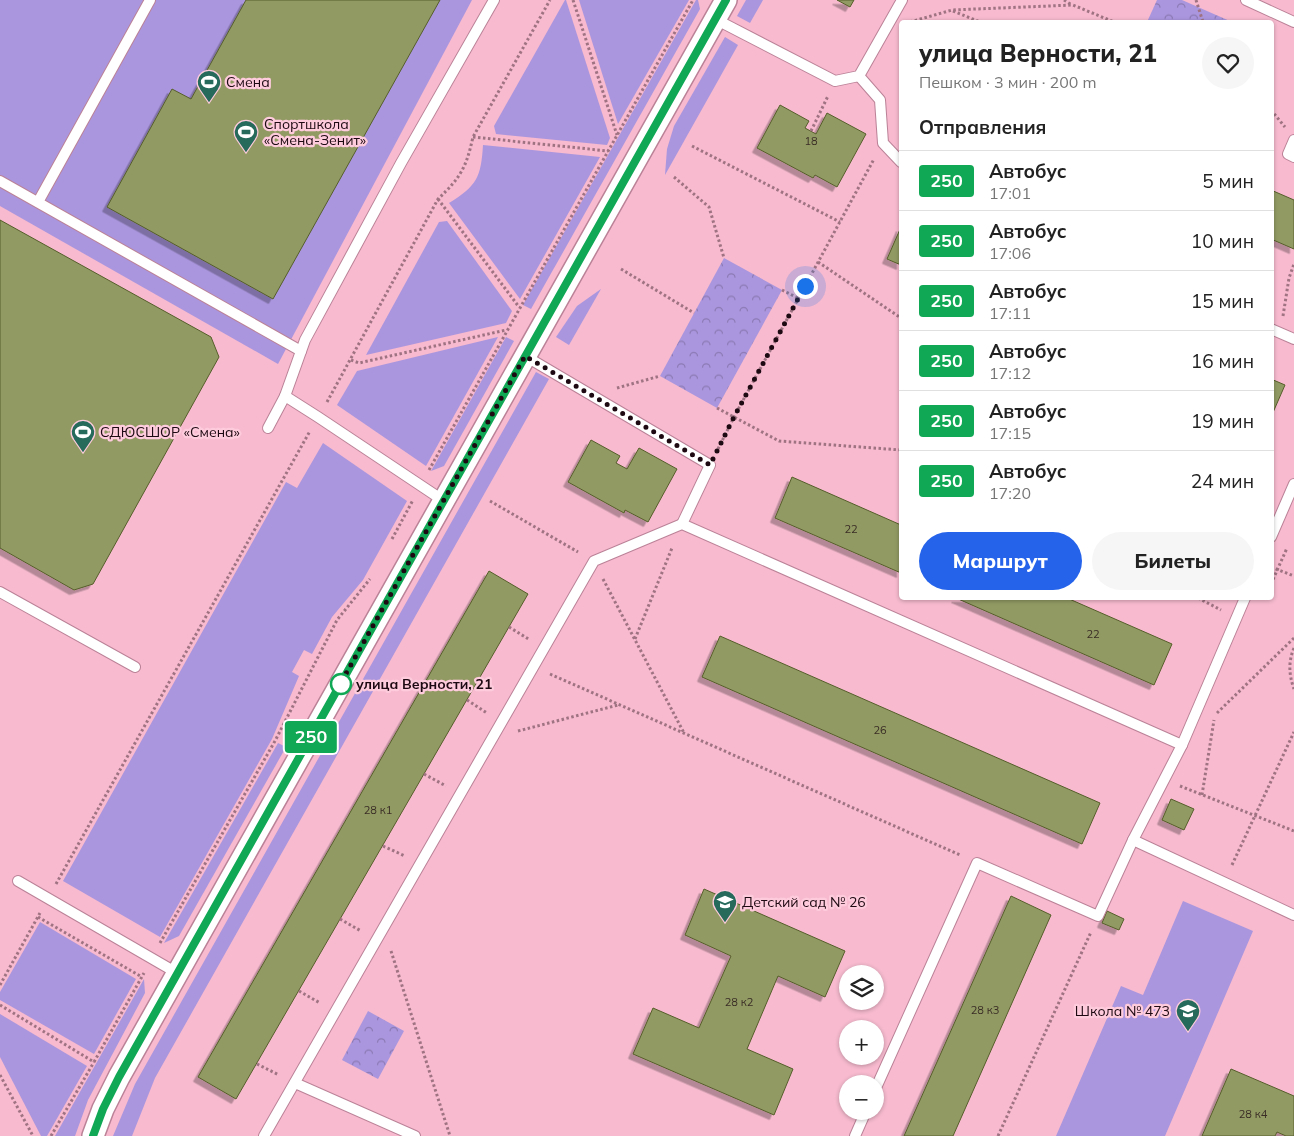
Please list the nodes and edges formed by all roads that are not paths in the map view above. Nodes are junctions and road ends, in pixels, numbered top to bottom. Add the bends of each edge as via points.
1 (150, 0) edge
2 (494, 0) edge
3 (726, 0) edge
4 (902, 0) edge
5 (1246, 0) edge
6 (715, 19) junction
7 (1294, 22) edge
8 (859, 76) junction
9 (1294, 140) edge
10 (1294, 157) edge
11 (899, 160) edge
12 (0, 181) edge
13 (38, 202) junction
14 (1276, 331) edge
15 (1294, 339) edge
16 (301, 351) junction
17 (525, 356) junction
18 (285, 396) junction
19 (268, 428) dead end
20 (1294, 484) edge
21 (444, 501) junction
22 (682, 524) junction
23 (1274, 530) edge
24 (0, 592) edge
25 (1245, 600) edge
26 (135, 667) dead end
27 (1182, 745) junction
28 (471, 776) junction
29 (480, 783) dead end
30 (1132, 840) junction
31 (18, 882) dead end
32 (1294, 915) edge
33 (177, 973) junction
34 (882, 1075) edge
35 (295, 1083) junction
36 (862, 1120) edge
37 (93, 1136) edge
38 (264, 1136) edge
39 (415, 1136) edge
40 (855, 1136) edge

1 - 13 lane
2 - 16 lane via 392,180
3 - 6 street
4 - 8 lane
5 - 7 lane
6 - 8 lane via 835,81
6 - 17 street
8 - 11 lane via 880,100 883,143
9 - 10 lane via 1288,154
12 - 13 lane
13 - 16 lane
14 - 15 lane
16 - 18 lane
17 - 21 street
17 - 22 lane via 710,465
18 - 19 lane
18 - 21 lane
20 - 23 lane
21 - 33 street
22 - 27 lane
22 - 28 lane via 594,561
24 - 26 lane
25 - 27 lane
27 - 30 lane
28 - 29 lane
28 - 35 lane
30 - 32 lane
30 - 34 lane via 1098,916 977,863
31 - 33 lane
33 - 37 street via 119,1077
35 - 38 lane
35 - 39 lane
36 - 40 lane

